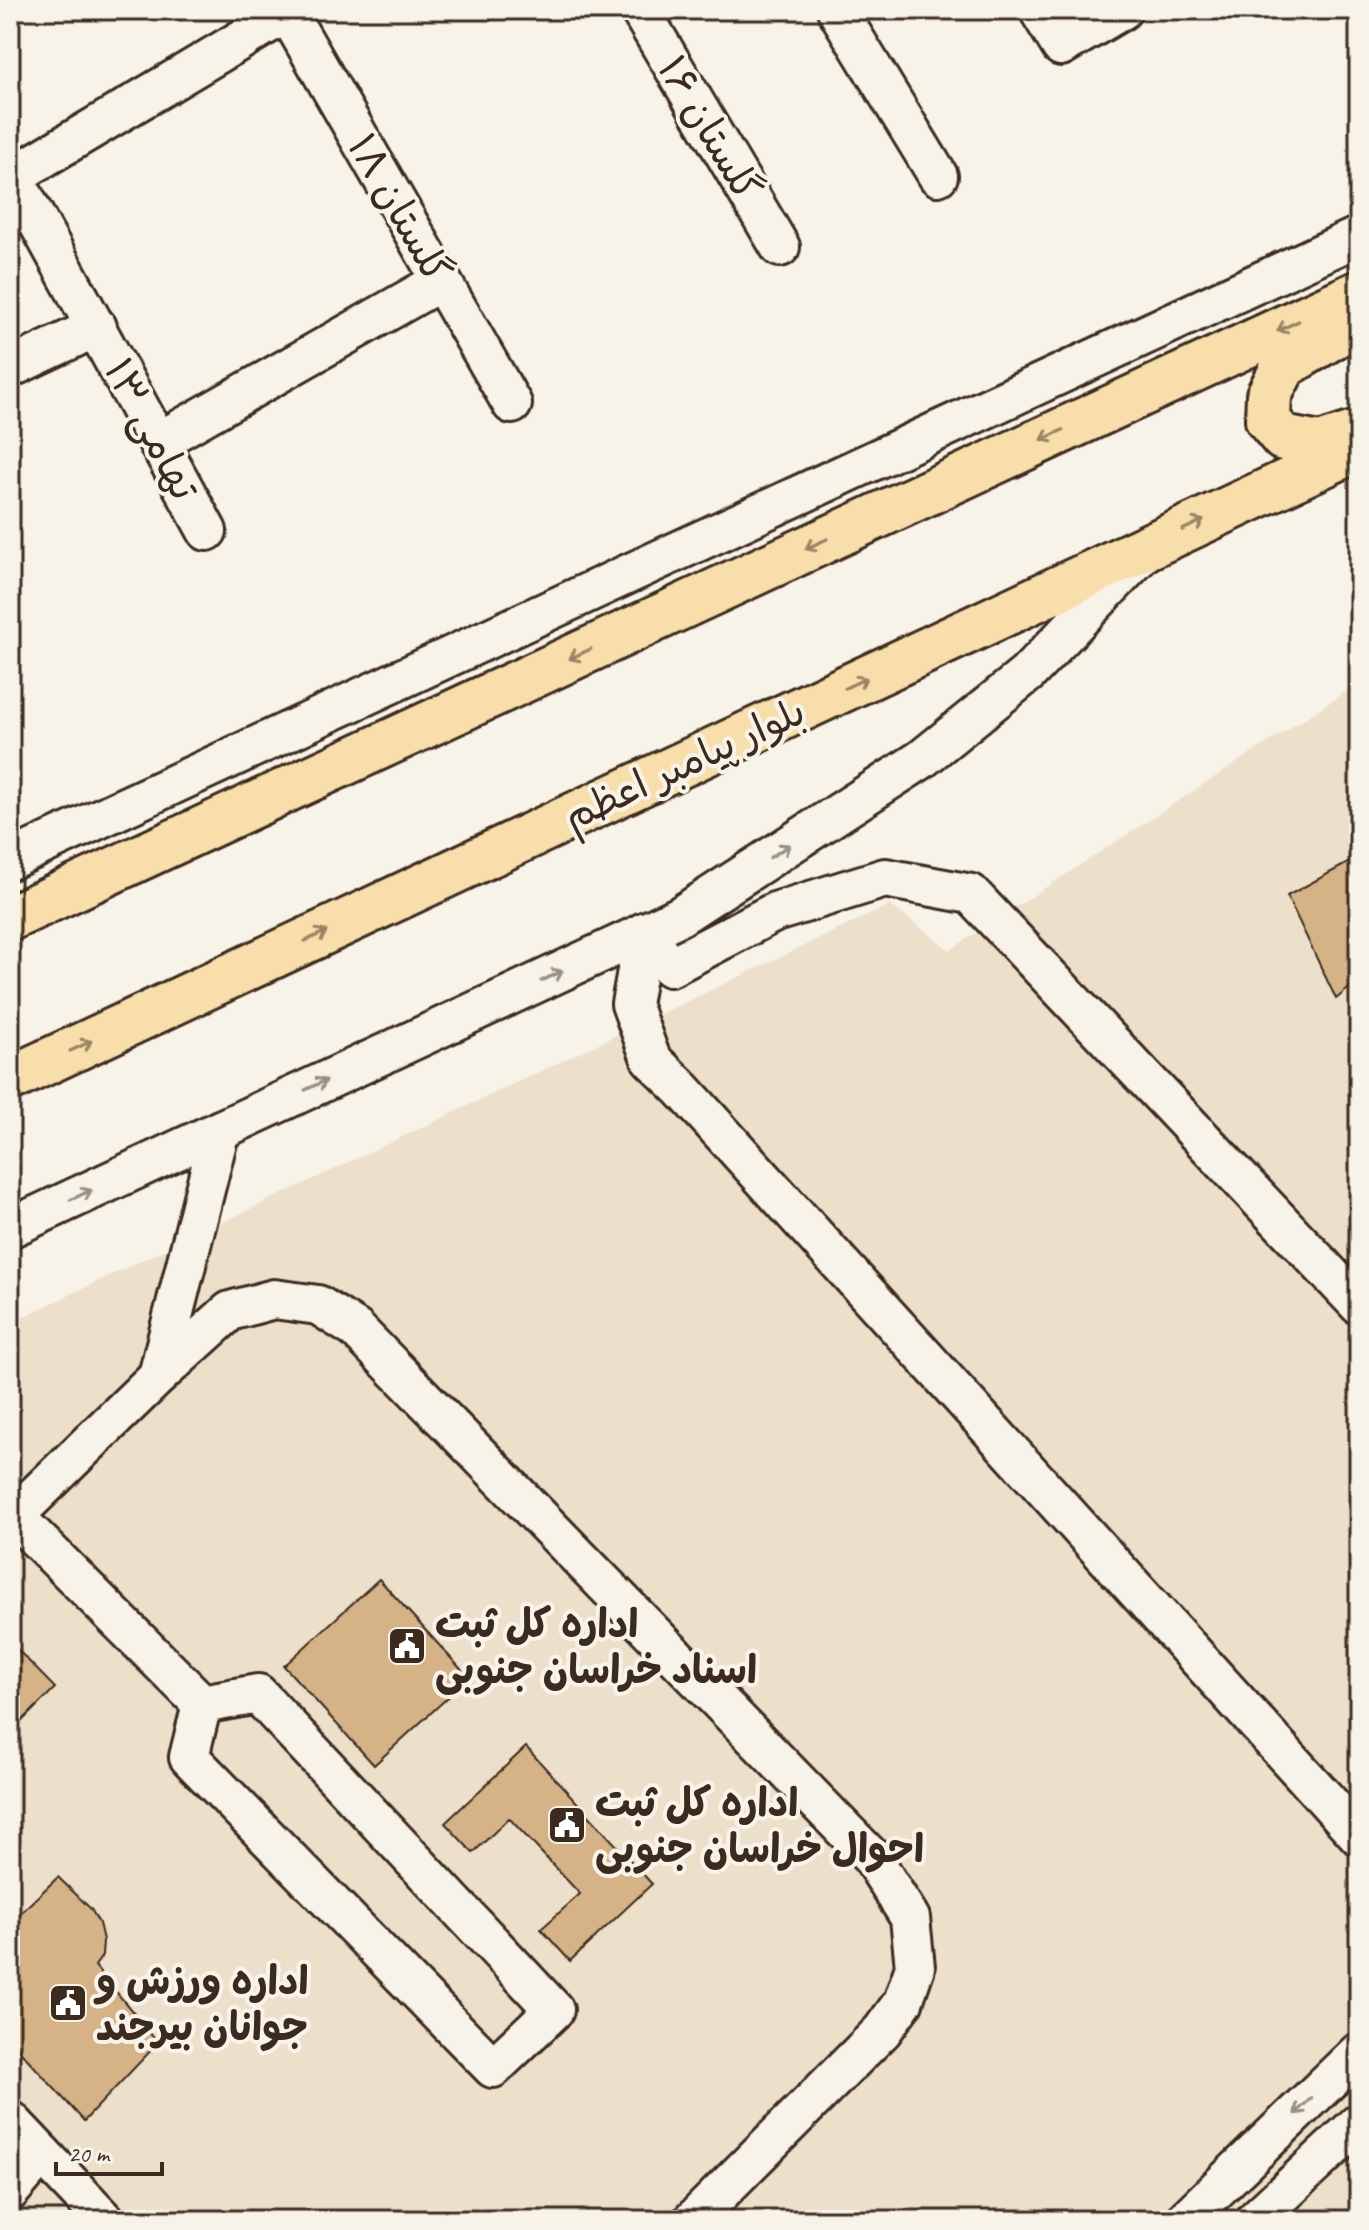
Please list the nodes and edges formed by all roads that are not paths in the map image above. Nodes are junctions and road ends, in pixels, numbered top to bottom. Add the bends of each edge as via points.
1 (640, 10) edge
2 (837, 10) edge
3 (1039, 10) edge
4 (1122, 10) edge
5 (288, 11) edge
6 (11, 174) edge
7 (938, 176) dead end
8 (1359, 236) edge
9 (780, 247) dead end
10 (441, 281) junction
11 (1359, 293) edge
12 (1359, 321) edge
13 (97, 327) junction
14 (10, 368) edge
15 (512, 404) dead end
16 (1359, 433) edge
17 (158, 442) junction
18 (1359, 448) edge
19 (207, 531) dead end
20 (1150, 545) junction
21 (10, 860) edge
22 (10, 918) edge
23 (644, 932) junction
24 (10, 1079) edge
25 (220, 1130) junction
26 (10, 1228) edge
27 (1359, 1305) edge
28 (158, 1376) junction
29 (12, 1518) edge
30 (202, 1704) junction
31 (1359, 1836) edge
32 (1359, 2052) edge
33 (10, 2120) edge
34 (1359, 2123) edge
35 (42, 2154) junction
36 (10, 2191) edge
37 (702, 2217) edge
38 (105, 2220) edge
39 (1185, 2220) edge
40 (1255, 2220) edge

1 - 9 street, گلستان ۱۶
2 - 7 street
3 - 4 street via 1061,46
5 - 6 street
5 - 10 street, گلستان ۱۸
6 - 13 street, تهامی ۱۳
8 - 21 street
10 - 15 street, گلستان ۱۸
10 - 17 street
11 -> 22 main road
12 - 16 main road via 1284,366 1269,395 1268,420 1283,438 1320,445
13 - 14 street
13 - 17 street, تهامی ۱۳
17 - 19 street, تهامی ۱۳
20 -> 18 main road, بلوار پیامبر اعظم
23 -> 20 street via 680,916 922,759 1027,674
24 -> 20 main road, بلوار پیامبر اعظم
25 -> 23 street
23 - 27 street via 670,967 775,912 885,878 971,894
23 - 31 street via 631,1004 651,1059
26 -> 25 street
25 - 28 street
28 - 29 street
28 - 37 street via 230,1311 274,1299 318,1305 356,1329 873,1859 910,1918 915,1967 903,2002 882,2031
29 - 30 street
30 - 30 street via 189,1757 493,2068 554,2010 258,1694
32 -> 39 street
33 - 35 street
34 - 40 street
35 - 36 street
35 - 38 street

